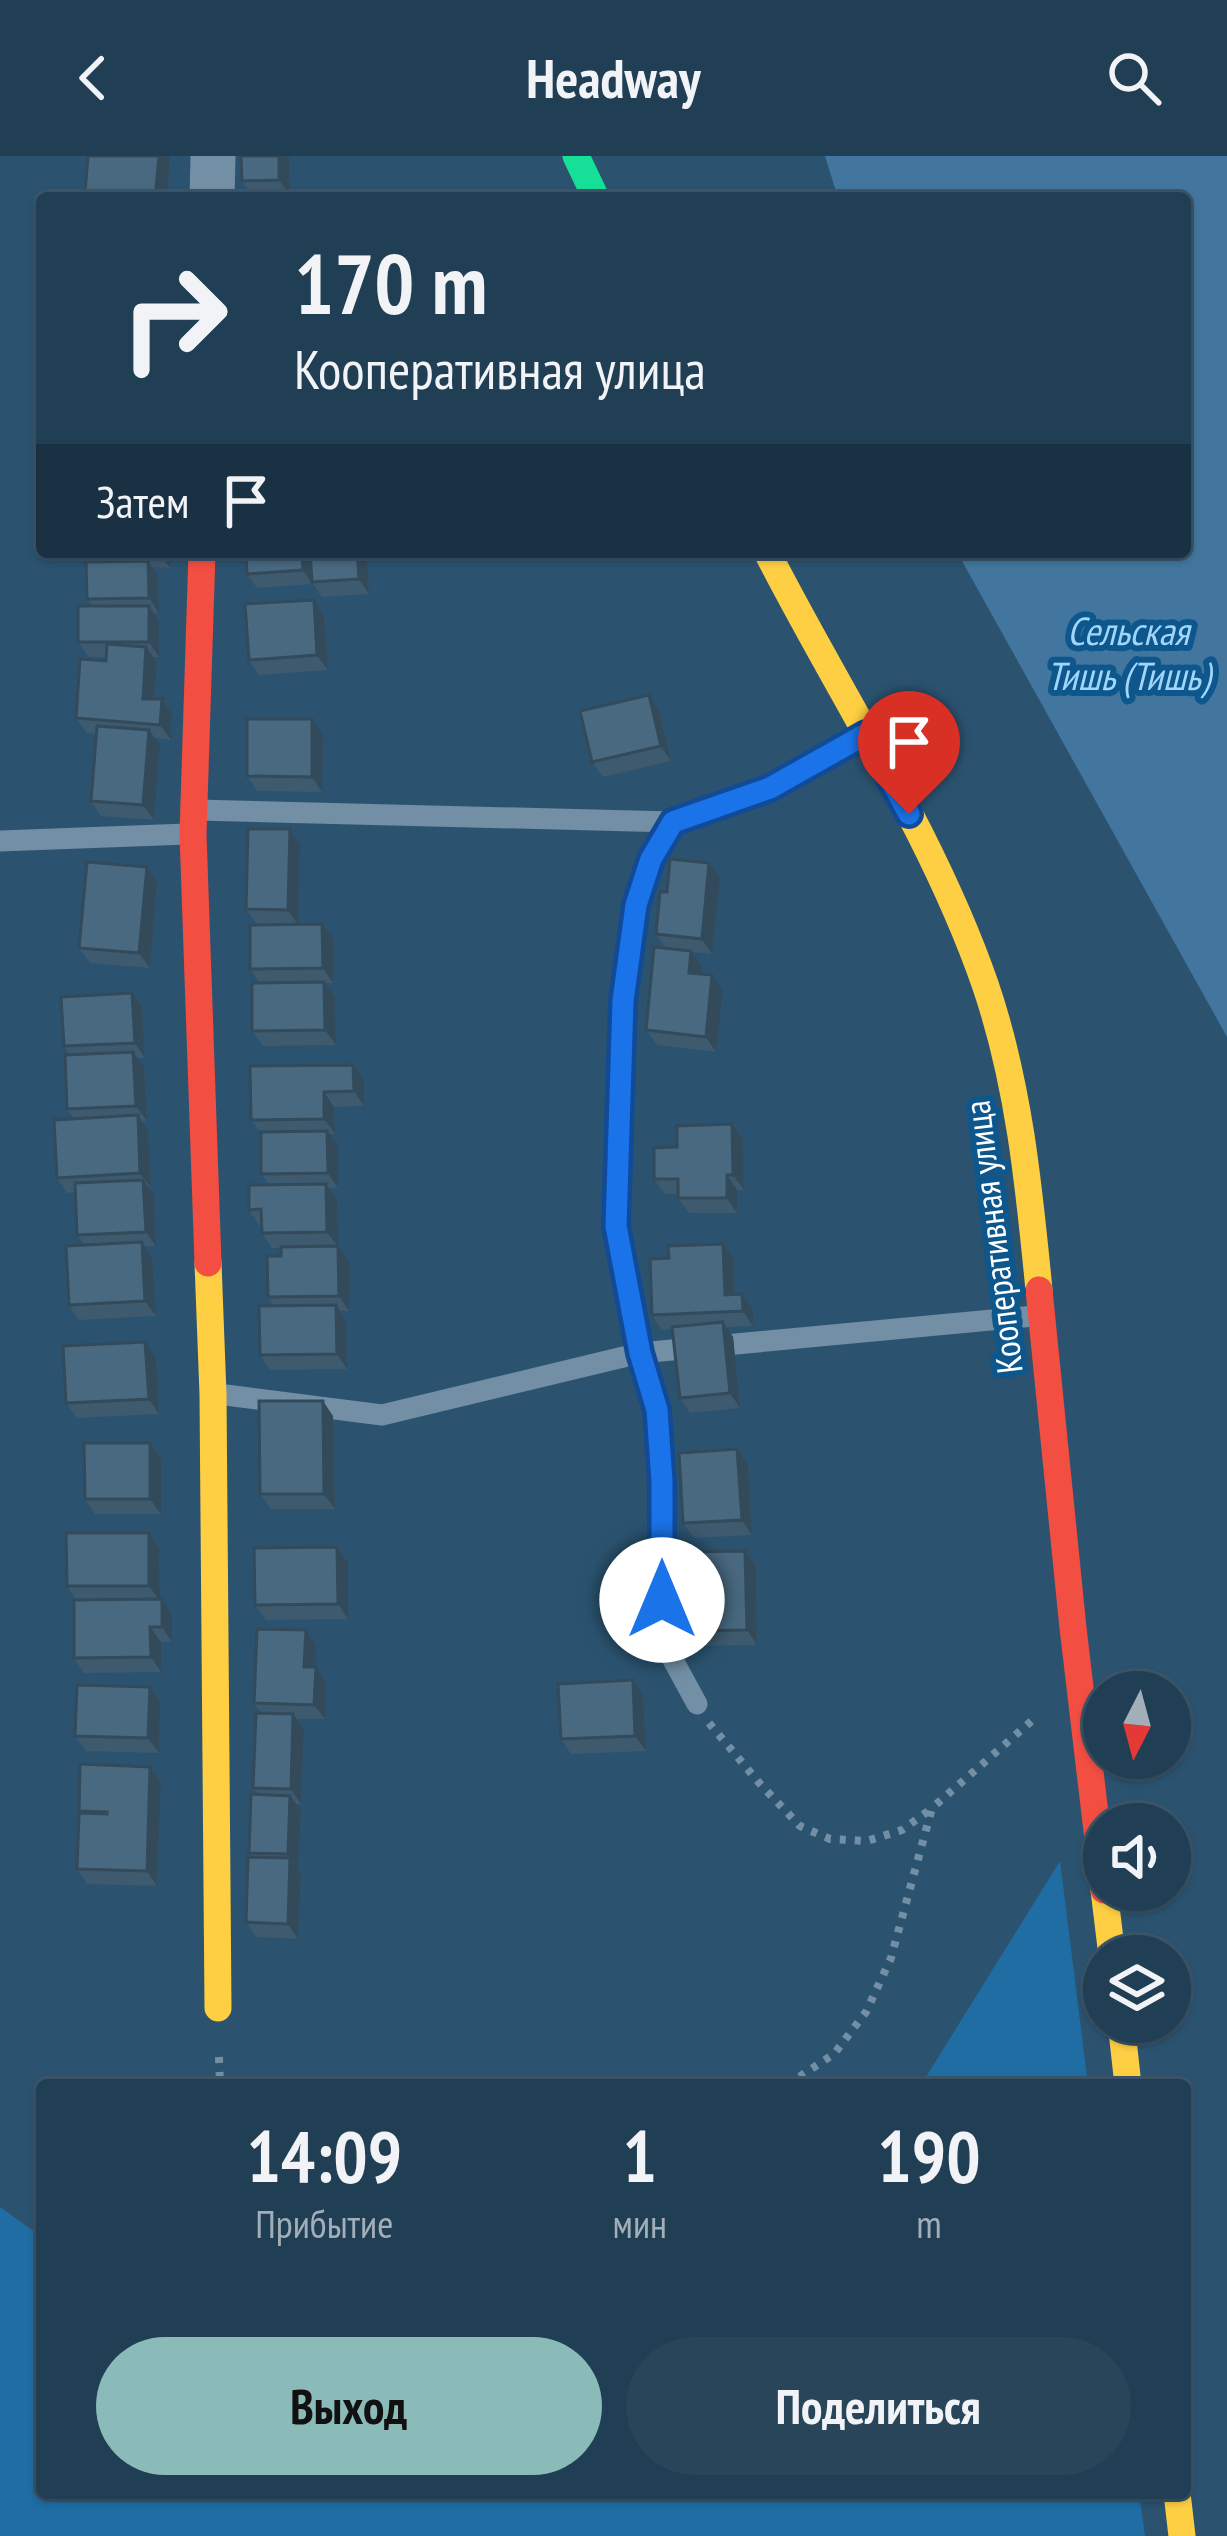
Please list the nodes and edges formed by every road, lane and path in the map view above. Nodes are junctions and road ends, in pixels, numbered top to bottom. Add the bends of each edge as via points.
1 (213, 156) edge
2 (576, 156) edge
3 (212, 192) edge
4 (593, 192) edge
5 (202, 558) edge
6 (770, 558) edge
7 (866, 734) junction
8 (194, 822) junction
9 (673, 822) junction
10 (0, 841) edge
11 (1040, 1315) junction
12 (640, 1353) junction
13 (213, 1394) junction
14 (1077, 1680) junction
15 (697, 1704) joint
16 (1093, 1803) edge
17 (932, 1808) junction
18 (218, 2008) dead end
19 (1123, 2043) edge
20 (797, 2079) edge
21 (1127, 2079) edge
22 (1178, 2499) edge
23 (1182, 2536) edge

1 - 3 street
2 - 4 street
5 - 8 street
6 - 7 street, Кооперативная улица
7 - 9 lane via 770,788
7 - 11 street, Кооперативная улица via 984,983 1027,1165
8 - 9 lane
8 - 10 lane
8 - 13 street
9 - 12 lane via 636,905 623,1001 616,1226
11 - 12 lane
11 - 14 street, Кооперативная улица
12 - 13 lane via 382,1415
12 - 15 lane via 657,1410 662,1600 672,1658
13 - 18 street
14 - 16 street, Кооперативная улица
14 - 17 path
15 - 17 path via 800,1826 830,1839 867,1840 902,1830
17 - 20 path via 891,1958 866,2012 834,2054
19 - 21 street
22 - 23 street

